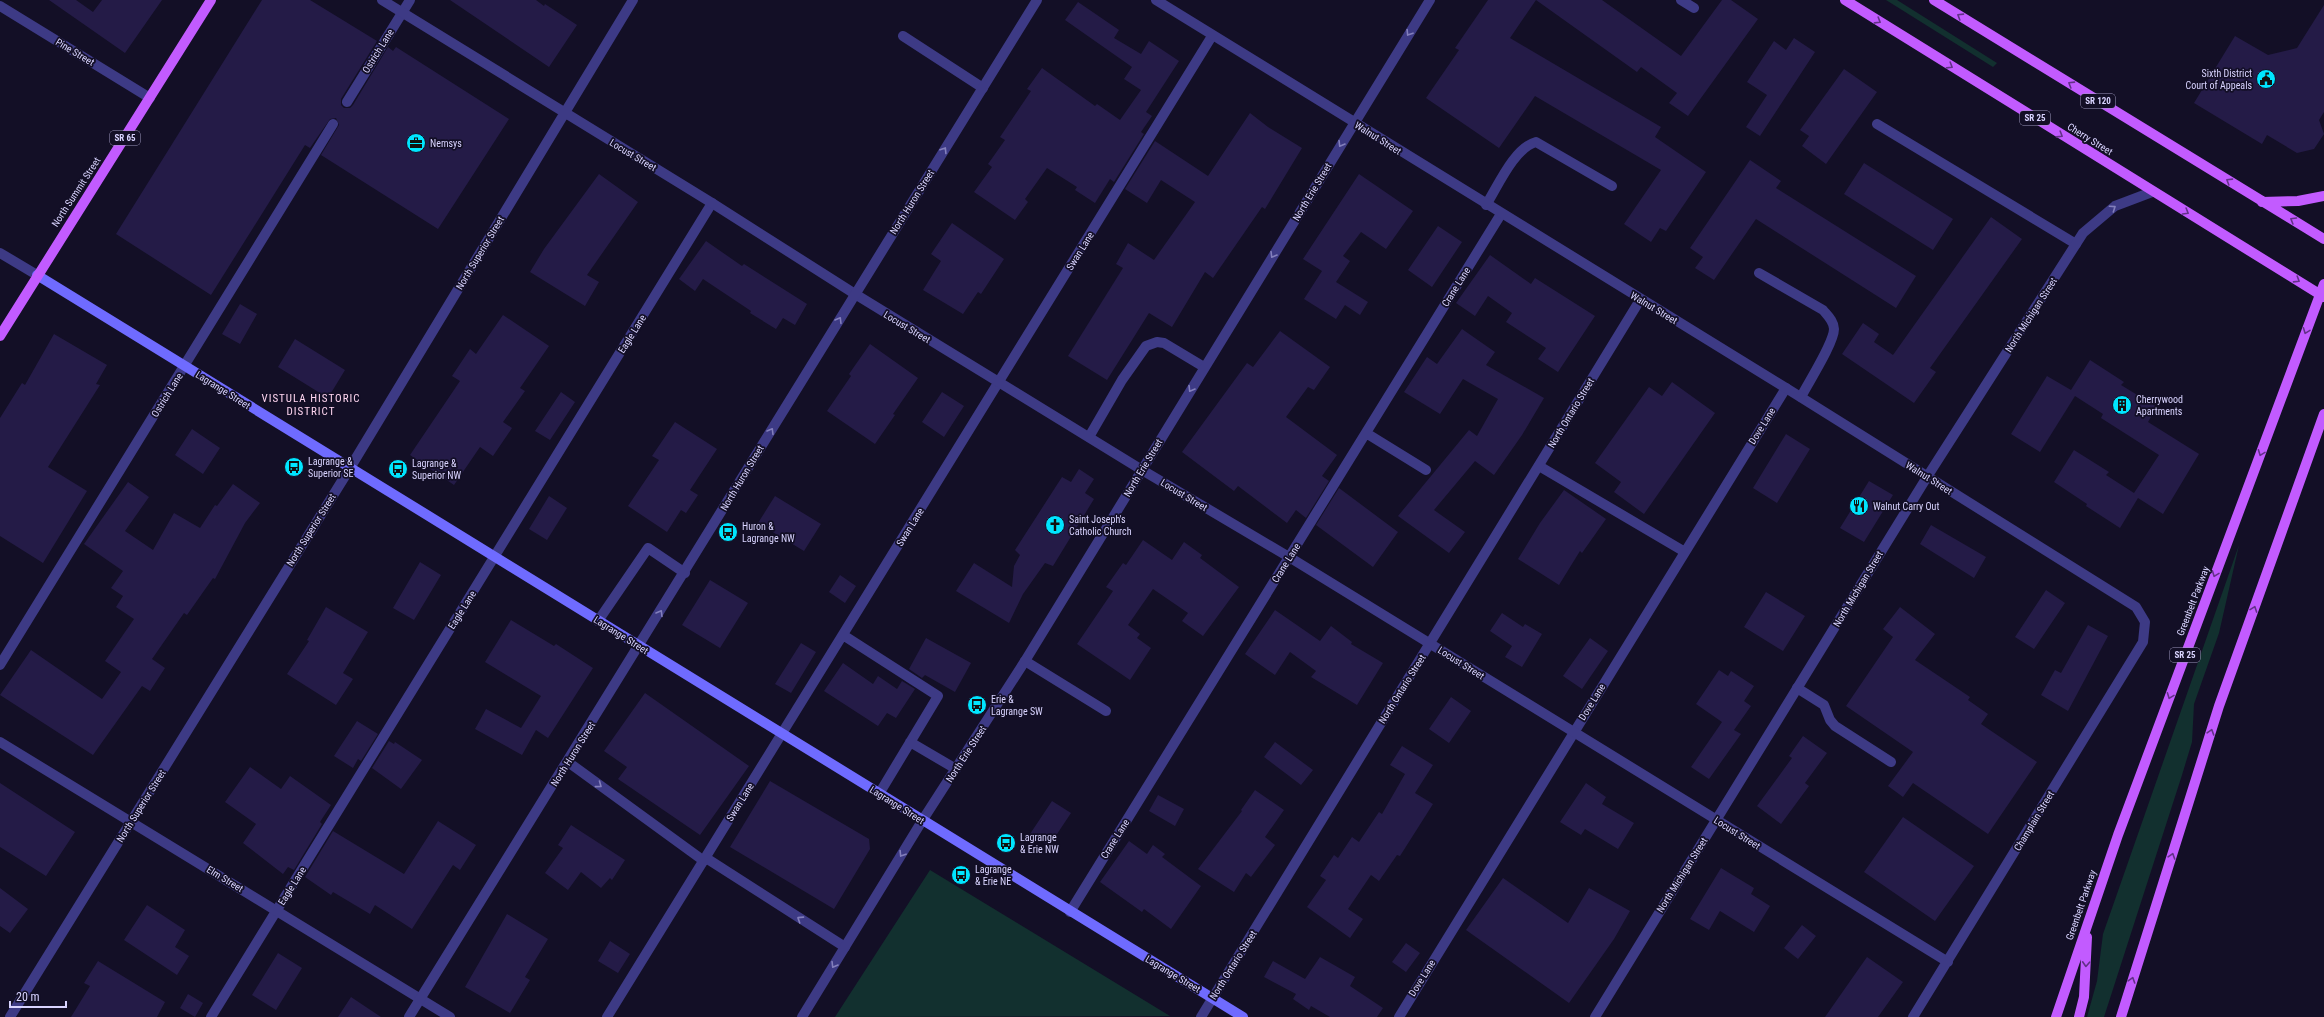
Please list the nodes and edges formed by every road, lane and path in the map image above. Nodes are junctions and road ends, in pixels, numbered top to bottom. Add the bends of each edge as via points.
1 (211, 0) edge
2 (382, 0) edge
3 (410, 0) edge
4 (633, 0) edge
5 (1037, 0) edge
6 (1156, 0) edge
7 (1430, 0) edge
8 (1681, 0) edge
9 (1845, 0) edge
10 (1934, 0) edge
11 (0, 6) edge
12 (1694, 8) dead end
13 (402, 13) junction
14 (903, 36) dead end
15 (1212, 36) junction
16 (983, 88) junction
17 (150, 98) junction
18 (347, 102) dead end
19 (564, 113) junction
20 (1354, 123) junction
21 (333, 124) dead end
22 (1877, 124) dead end
23 (1612, 186) dead end
24 (2152, 192) junction
25 (2324, 196) edge
26 (2262, 202) junction
27 (712, 203) junction
28 (1486, 205) junction
29 (1501, 214) junction
30 (2324, 239) edge
31 (2076, 244) junction
32 (0, 253) edge
33 (1759, 273) dead end
34 (37, 276) junction
35 (2324, 284) edge
36 (855, 294) junction
37 (2322, 296) edge
38 (1640, 300) junction
39 (0, 336) edge
40 (184, 366) junction
41 (1204, 367) junction
42 (999, 382) junction
43 (1786, 388) junction
44 (1801, 397) junction
45 (2324, 414) edge
46 (1366, 433) junction
47 (1089, 437) junction
48 (1539, 466) junction
49 (350, 468) junction
50 (1142, 470) junction
51 (1426, 470) dead end
52 (1927, 477) junction
53 (1685, 552) junction
54 (494, 557) junction
55 (1289, 557) junction
56 (684, 573) junction
57 (598, 621) junction
58 (2145, 622) joint
59 (843, 635) junction
60 (1430, 644) junction
61 (639, 647) junction
62 (1026, 661) junction
63 (0, 665) edge
64 (1797, 688) junction
65 (1106, 711) dead end
66 (1574, 732) junction
67 (782, 735) junction
68 (0, 742) edge
69 (910, 742) junction
70 (568, 762) junction
71 (1891, 762) dead end
72 (956, 769) junction
73 (879, 794) junction
74 (1716, 820) junction
75 (922, 821) junction
76 (131, 822) junction
77 (705, 859) junction
78 (276, 911) junction
79 (1070, 912) junction
80 (2087, 925) junction
81 (845, 947) junction
82 (1948, 962) junction
83 (1212, 998) junction
84 (421, 999) junction
85 (10, 1017) edge
86 (211, 1017) edge
87 (409, 1017) edge
88 (450, 1017) edge
89 (607, 1017) edge
90 (802, 1017) edge
91 (1201, 1017) edge
92 (1243, 1017) edge
93 (1399, 1017) edge
94 (1595, 1017) edge
95 (1913, 1017) edge
96 (2056, 1017) edge
97 (2079, 1017) edge
98 (2121, 1017) edge

1 - 17 main road, North Summit Street / SR 65
2 - 13 street, Locust Street
3 - 13 street, Ostrich Lane
4 - 19 street, North Superior Street
5 - 16 street, North Huron Street
6 - 15 street, Walnut Street
7 -> 20 street, North Erie Street
8 - 12 street
9 -> 24 main road, Cherry Street / SR 25
26 -> 10 main road, SR 120
11 - 17 street, Pine Street
13 - 18 street, Ostrich Lane
13 - 19 street, Locust Street
14 - 16 street
15 - 20 street, Walnut Street
15 - 42 street, Swan Lane
36 -> 16 street, North Huron Street
17 - 34 main road, North Summit Street / SR 65
19 - 27 street, Locust Street
19 - 49 street, North Superior Street
20 - 28 street, Walnut Street
20 -> 41 street, North Erie Street
21 - 40 street, Ostrich Lane
22 - 31 street
23 - 28 street via 1536,142 1520,150
31 -> 24 street, North Michigan Street via 2083,233 2115,206
24 -> 37 main road, Cherry Street / SR 25
25 - 26 main road via 2298,201
30 -> 26 main road, SR 120
27 - 36 street, Locust Street
27 - 54 street, Eagle Lane
28 - 29 street, Walnut Street
29 - 38 street, Walnut Street
29 - 46 street, Crane Lane
31 - 52 street, North Michigan Street
32 - 34 street, Lagrange Street
33 - 44 street via 1823,310 1830,318 1834,329
34 - 39 main road, North Summit Street / SR 65
34 - 40 main road, Lagrange Street
35 - 37 main road, Greenbelt Parkway
36 - 42 street, Locust Street
56 -> 36 street, North Huron Street
37 -> 80 main road, Greenbelt Parkway / SR 25 via 2118,835
38 - 43 street, Walnut Street
38 - 48 street, North Ontario Street
40 - 49 main road, Lagrange Street
40 - 63 street, Ostrich Lane
41 - 47 street via 1164,343 1157,342 1146,346 1122,380
41 -> 50 street, North Erie Street
42 - 47 street, Locust Street
42 - 59 street, Swan Lane
43 - 44 street, Walnut Street
43 - 53 street, Dove Lane
44 - 52 street, Walnut Street
98 -> 45 main road via 2219,706
46 - 51 street
46 - 55 street, Crane Lane
47 - 50 street, Locust Street
48 - 53 street
48 - 60 street, North Ontario Street
49 - 54 main road, Lagrange Street
49 - 76 street, North Superior Street
50 - 55 street, Locust Street
50 - 62 street, North Erie Street
52 - 58 street, Walnut Street via 2136,607
52 - 64 street, North Michigan Street
53 - 66 street, Dove Lane
54 - 57 main road, Lagrange Street
54 - 78 street, Eagle Lane
55 - 60 street, Locust Street
55 - 79 street, Crane Lane
56 - 57 street via 648,548
61 -> 56 street, North Huron Street
57 - 61 main road, Lagrange Street
58 - 82 street, Champlain Street via 2144,642
59 - 67 street, Swan Lane
59 - 69 street via 938,696
60 - 66 street, Locust Street
60 - 83 street, North Ontario Street
61 - 67 main road, Lagrange Street
61 - 70 street, North Huron Street
62 - 65 street
62 - 72 street, North Erie Street
64 - 71 street via 1824,706 1830,720 1836,726
64 - 74 street, North Michigan Street
66 - 74 street, Locust Street
66 - 93 street, Dove Lane
67 - 73 main road, Lagrange Street
67 - 77 street, Swan Lane
68 - 76 street, Elm Street
69 - 72 street
69 - 73 street
70 -> 77 street
70 - 84 street, North Huron Street
72 - 75 street, North Erie Street
73 - 75 main road, Lagrange Street
74 - 82 street, Locust Street
74 - 94 street, North Michigan Street
75 - 79 main road, Lagrange Street
75 -> 81 street, North Erie Street
76 - 78 street, Elm Street
76 - 85 street, North Superior Street
81 -> 77 street
77 - 89 street, Swan Lane
78 - 84 street, Elm Street
78 - 86 street, Eagle Lane
79 - 83 main road, Lagrange Street
80 - 96 main road, Greenbelt Parkway / SR 25
80 -> 97 main road via 2084,997
81 -> 90 street, North Erie Street
82 - 95 street, Champlain Street
83 - 91 street, North Ontario Street
83 - 92 main road, Lagrange Street
84 - 87 street, North Huron Street
84 - 88 street, Elm Street

